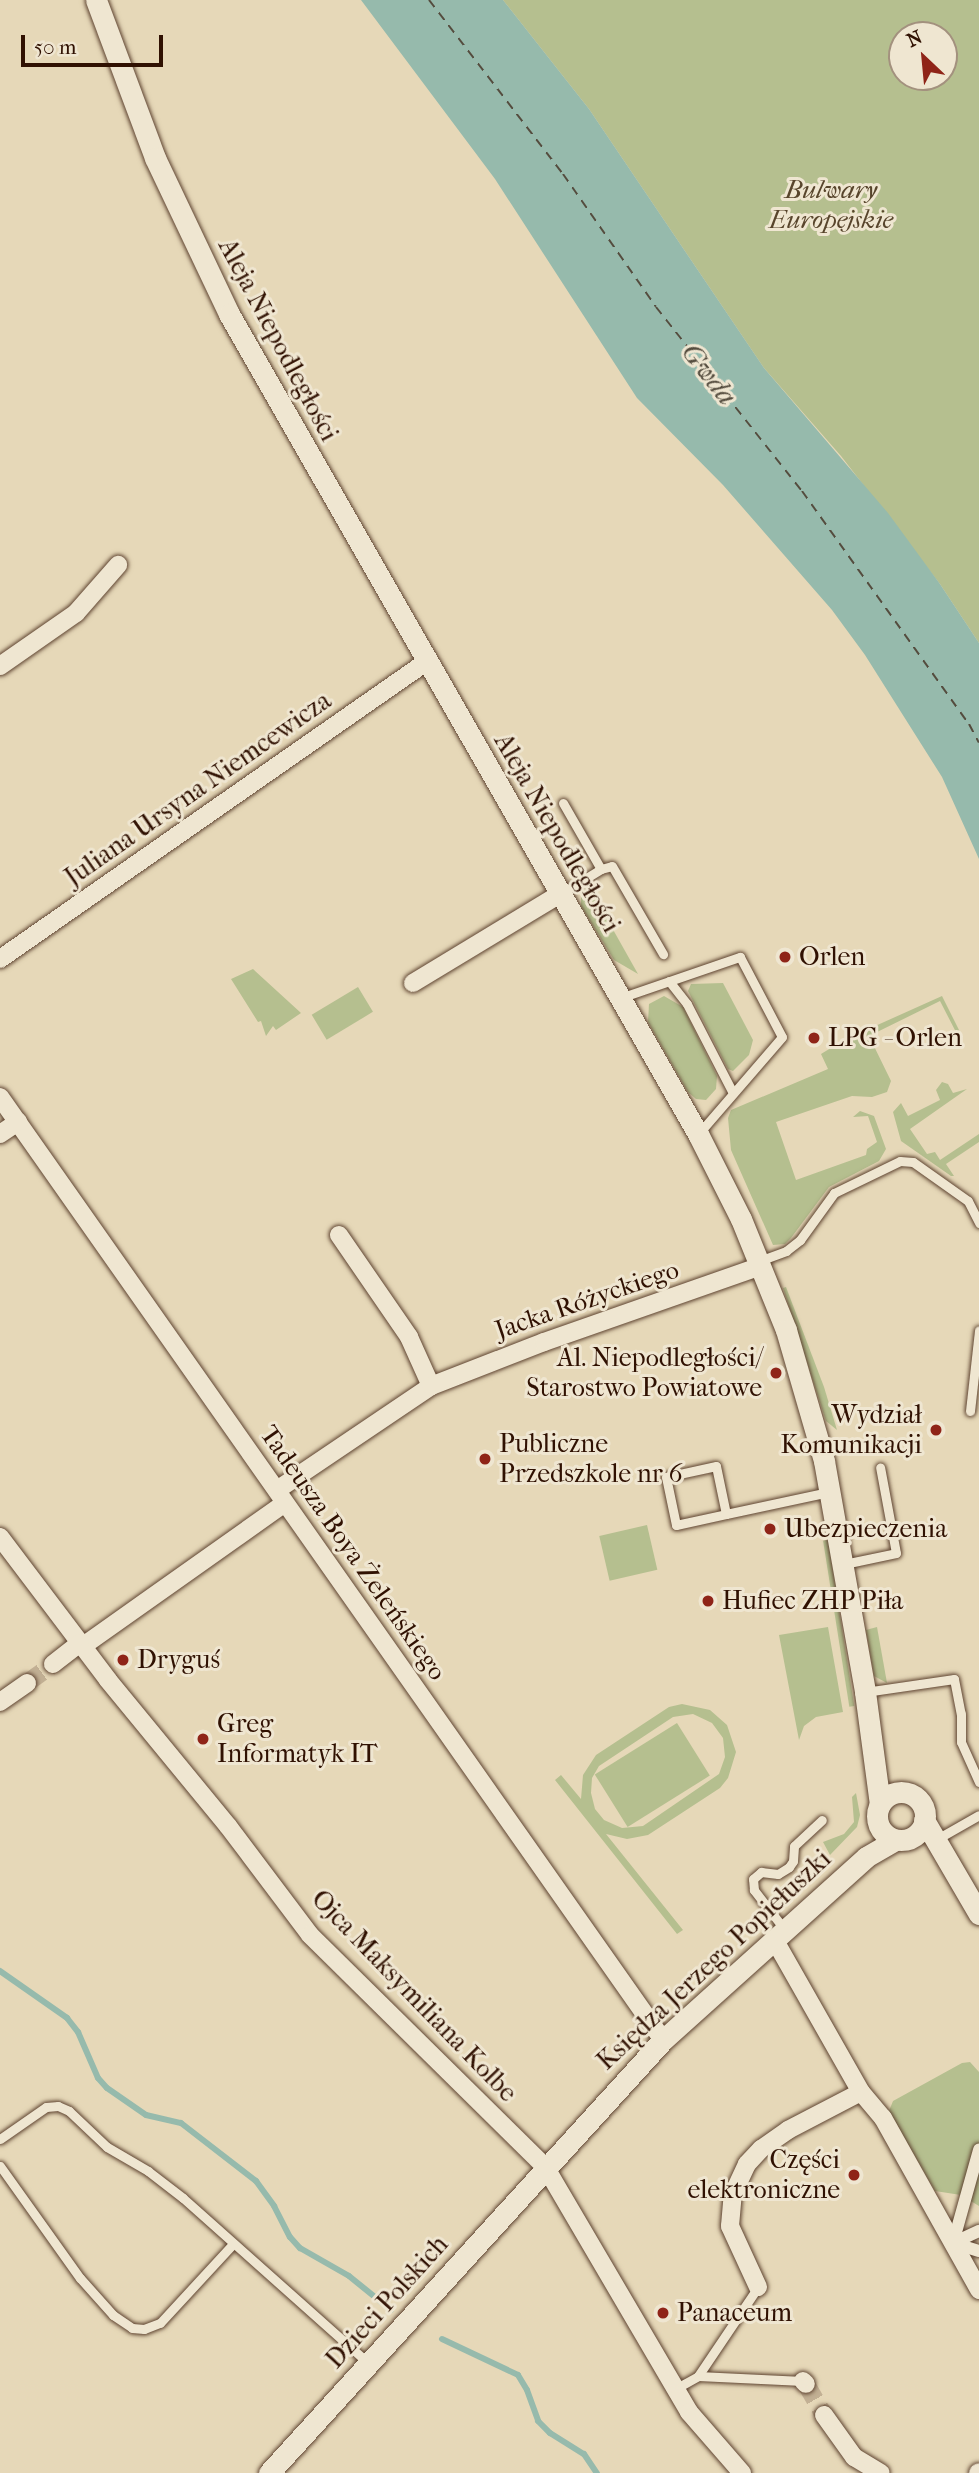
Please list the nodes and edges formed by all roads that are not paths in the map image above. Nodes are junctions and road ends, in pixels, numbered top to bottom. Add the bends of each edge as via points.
1 (96, 0) edge
2 (118, 565) dead end
3 (426, 662) junction
4 (0, 666) edge
5 (563, 803) dead end
6 (601, 869) junction
7 (560, 894) junction
8 (663, 954) dead end
9 (0, 959) edge
10 (669, 981) junction
11 (413, 983) dead end
12 (620, 998) junction
13 (733, 1093) junction
14 (0, 1097) edge
15 (18, 1122) junction
16 (0, 1134) edge
17 (698, 1135) junction
18 (979, 1223) edge
19 (340, 1235) dead end
20 (760, 1264) junction
21 (979, 1331) edge
22 (431, 1386) junction
23 (970, 1411) dead end
24 (880, 1467) dead end
25 (830, 1492) junction
26 (281, 1496) junction
27 (726, 1514) junction
28 (0, 1537) edge
29 (844, 1564) junction
30 (82, 1644) junction
31 (53, 1664) tunnel mouth
32 (27, 1683) tunnel mouth
33 (865, 1692) junction
34 (0, 1702) edge
35 (871, 1729) junction
36 (979, 1782) edge
37 (905, 1793) junction
38 (880, 1804) junction
39 (979, 1815) edge
40 (822, 1820) dead end
41 (969, 1821) junction
42 (879, 1827) junction
43 (979, 1827) edge
44 (911, 1832) junction
45 (941, 1848) junction
46 (866, 1857) junction
47 (979, 1914) edge
48 (780, 1934) junction
49 (663, 2040) junction
50 (861, 2092) junction
51 (0, 2139) edge
52 (979, 2150) edge
53 (0, 2166) edge
54 (547, 2168) junction
55 (979, 2231) edge
56 (953, 2243) junction
57 (233, 2244) junction
58 (979, 2251) edge
59 (758, 2287) joint
60 (979, 2290) edge
61 (369, 2364) junction
62 (698, 2376) junction
63 (805, 2382) dead end
64 (675, 2389) junction
65 (824, 2415) tunnel mouth
66 (270, 2473) edge
67 (741, 2473) edge
68 (881, 2473) edge

1 - 3 street, Aleja Niepodległości via 150,146 208,273
2 - 4 street via 76,613
3 - 7 street, Aleja Niepodległości
3 - 9 street, Juliana Ursyna Niemcewicza
5 - 6 lane
6 - 7 lane
6 - 8 lane via 612,866
7 - 11 street
7 - 12 street, Aleja Niepodległości
10 - 12 lane
10 - 13 lane via 687,1003
10 - 13 lane via 740,957 782,1037
12 - 17 street, Aleja Niepodległości
13 - 17 lane
14 - 15 street, Tadeusza Boya Żeleńskiego
15 - 16 street
15 - 26 street, Tadeusza Boya Żeleńskiego
17 - 20 street, Aleja Niepodległości
18 - 20 lane via 968,1200 913,1162 900,1161 834,1193 800,1240
19 - 22 street via 408,1337
20 - 22 street, Jacka Różyckiego
20 - 25 street, Aleja Niepodległości via 803,1384
21 - 23 lane
22 - 26 street, Jacka Różyckiego
24 - 29 lane via 896,1553
25 - 27 lane
25 - 29 street, Aleja Niepodległości
26 - 30 street, Jacka Różyckiego
26 - 49 street, Tadeusza Boya Żeleńskiego
27 - 27 lane via 676,1525 666,1477 716,1466
28 - 30 street, Ojca Maksymiliana Kolbe
29 - 33 street, Aleja Niepodległości
30 - 31 street, Jacka Różyckiego
30 - 54 street, Ojca Maksymiliana Kolbe via 310,1935
32 - 34 street
33 - 35 street, Aleja Niepodległości
33 - 36 lane via 954,1679 961,1742
35 - 37 street, Aleja Niepodległości
35 - 38 street, Aleja Niepodległości
37 - 38 street via 891,1795
37 - 44 street via 922,1806
38 - 42 street, Księdza Jerzego Popiełuszki
39 - 41 lane
40 - 48 lane via 794,1846 789,1867 778,1874 761,1872 753,1879 754,1890
41 - 43 lane
41 - 45 lane
42 - 44 street
42 - 46 street, Księdza Jerzego Popiełuszki
44 - 45 street
44 - 46 street, Księdza Jerzego Popiełuszki
45 - 47 street
46 - 48 street, Księdza Jerzego Popiełuszki
48 - 49 street, Księdza Jerzego Popiełuszki
48 - 50 street
49 - 54 street, Księdza Jerzego Popiełuszki
50 - 56 street via 883,2118
50 - 59 street via 788,2130 747,2164 733,2194 730,2226
51 - 57 lane via 46,2107 64,2109 107,2147 175,2191
52 - 56 street
53 - 57 lane via 80,2278 107,2309 132,2328 160,2323
54 - 61 street, Dzieci Polskich
54 - 64 street, Ojca Maksymiliana Kolbe
55 - 56 street
56 - 58 street
56 - 60 street
57 - 61 lane
59 - 62 lane
61 - 66 street, Dzieci Polskich
62 - 63 lane
62 - 64 lane
64 - 67 street, Ojca Maksymiliana Kolbe via 710,2441
65 - 68 street via 854,2458

